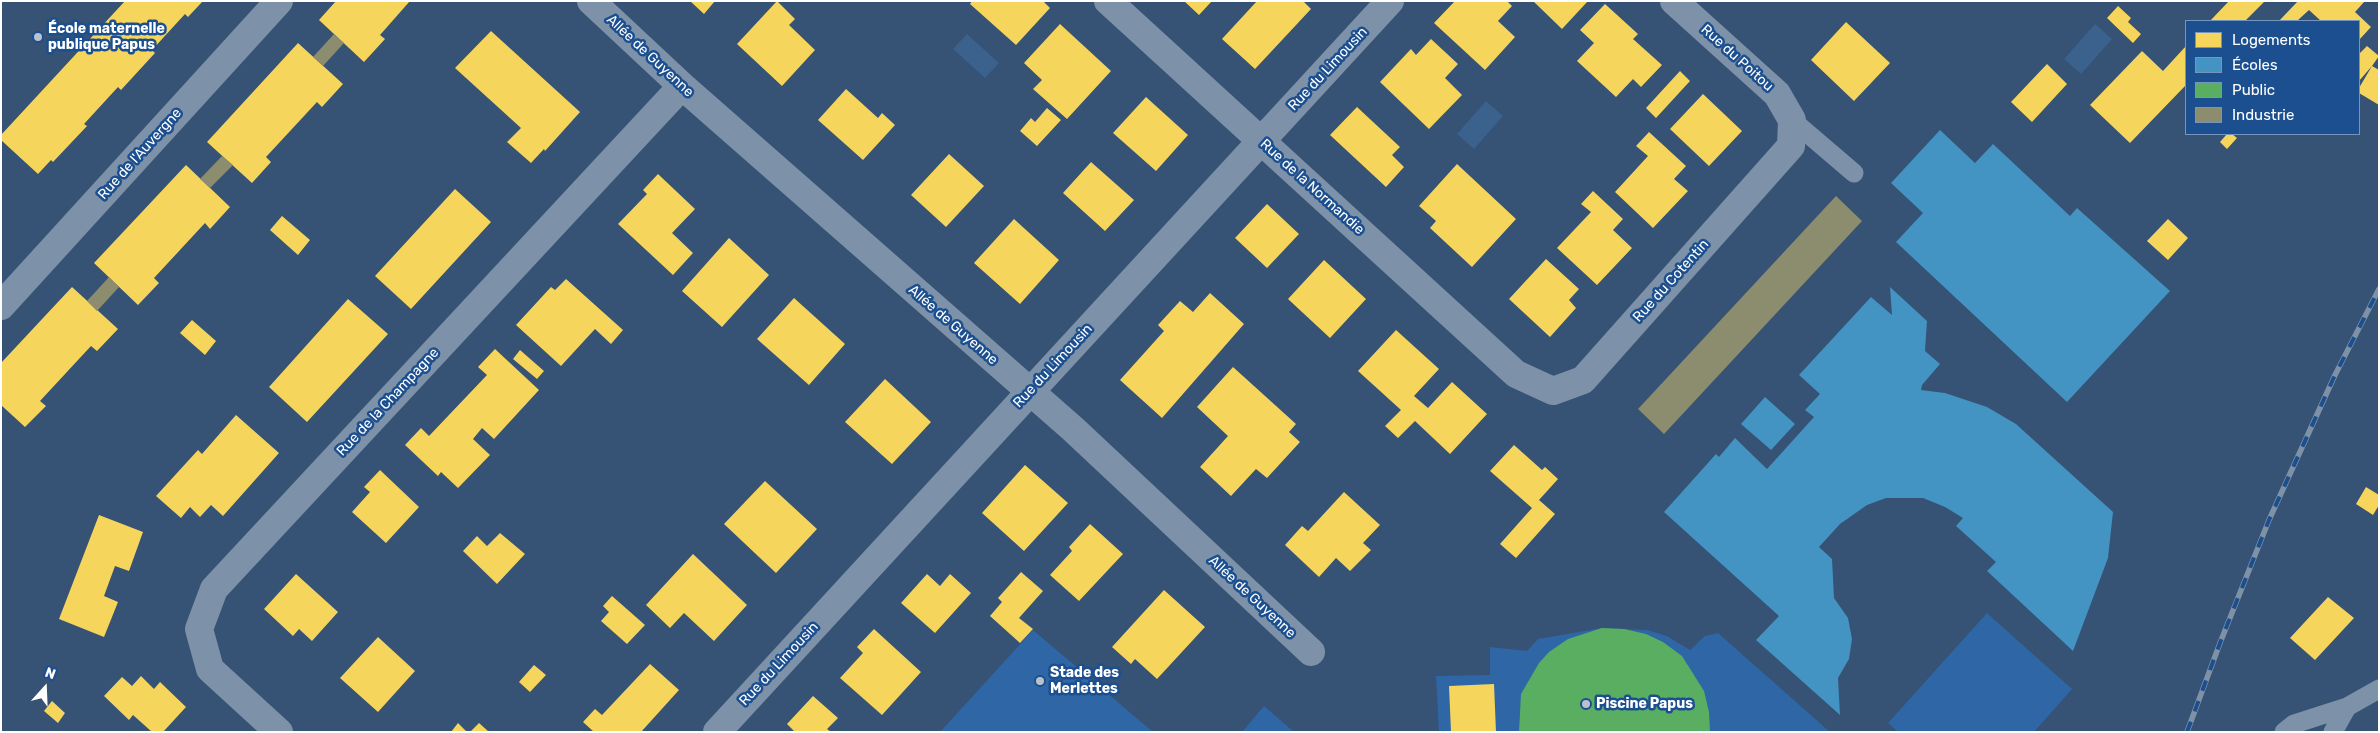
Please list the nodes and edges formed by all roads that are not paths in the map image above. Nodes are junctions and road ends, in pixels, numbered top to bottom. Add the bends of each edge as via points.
1 (279, 1) edge
2 (591, 1) edge
3 (1108, 1) edge
4 (1390, 1) edge
5 (1674, 1) edge
6 (682, 86) junction
7 (1792, 120) junction
8 (1261, 141) junction
9 (1854, 173) dead end
10 (1, 306) edge
11 (1516, 374) joint
12 (1030, 391) junction
13 (1311, 652) dead end
14 (2379, 689) edge
15 (2347, 707) junction
16 (279, 732) edge
17 (717, 732) edge
18 (2284, 732) edge
19 (2333, 732) edge

1 - 10 street, Rue de l'Auvergne
2 - 6 street, Allée de Guyenne
3 - 8 street, Rue de la Normandie
4 - 8 street, Rue du Limousin
5 - 7 street, Rue du Poitou via 1777,94
6 - 12 street, Allée de Guyenne
6 - 16 street, Rue de la Champagne via 214,589 199,629 210,669
7 - 9 lane
7 - 11 street, Rue du Cotentin via 1791,146 1583,380 1553,391
8 - 11 street, Rue de la Normandie
8 - 12 street, Rue du Limousin
12 - 13 street, Allée de Guyenne
12 - 17 street, Rue du Limousin
14 - 15 lane
15 - 18 lane via 2294,724
15 - 19 lane

